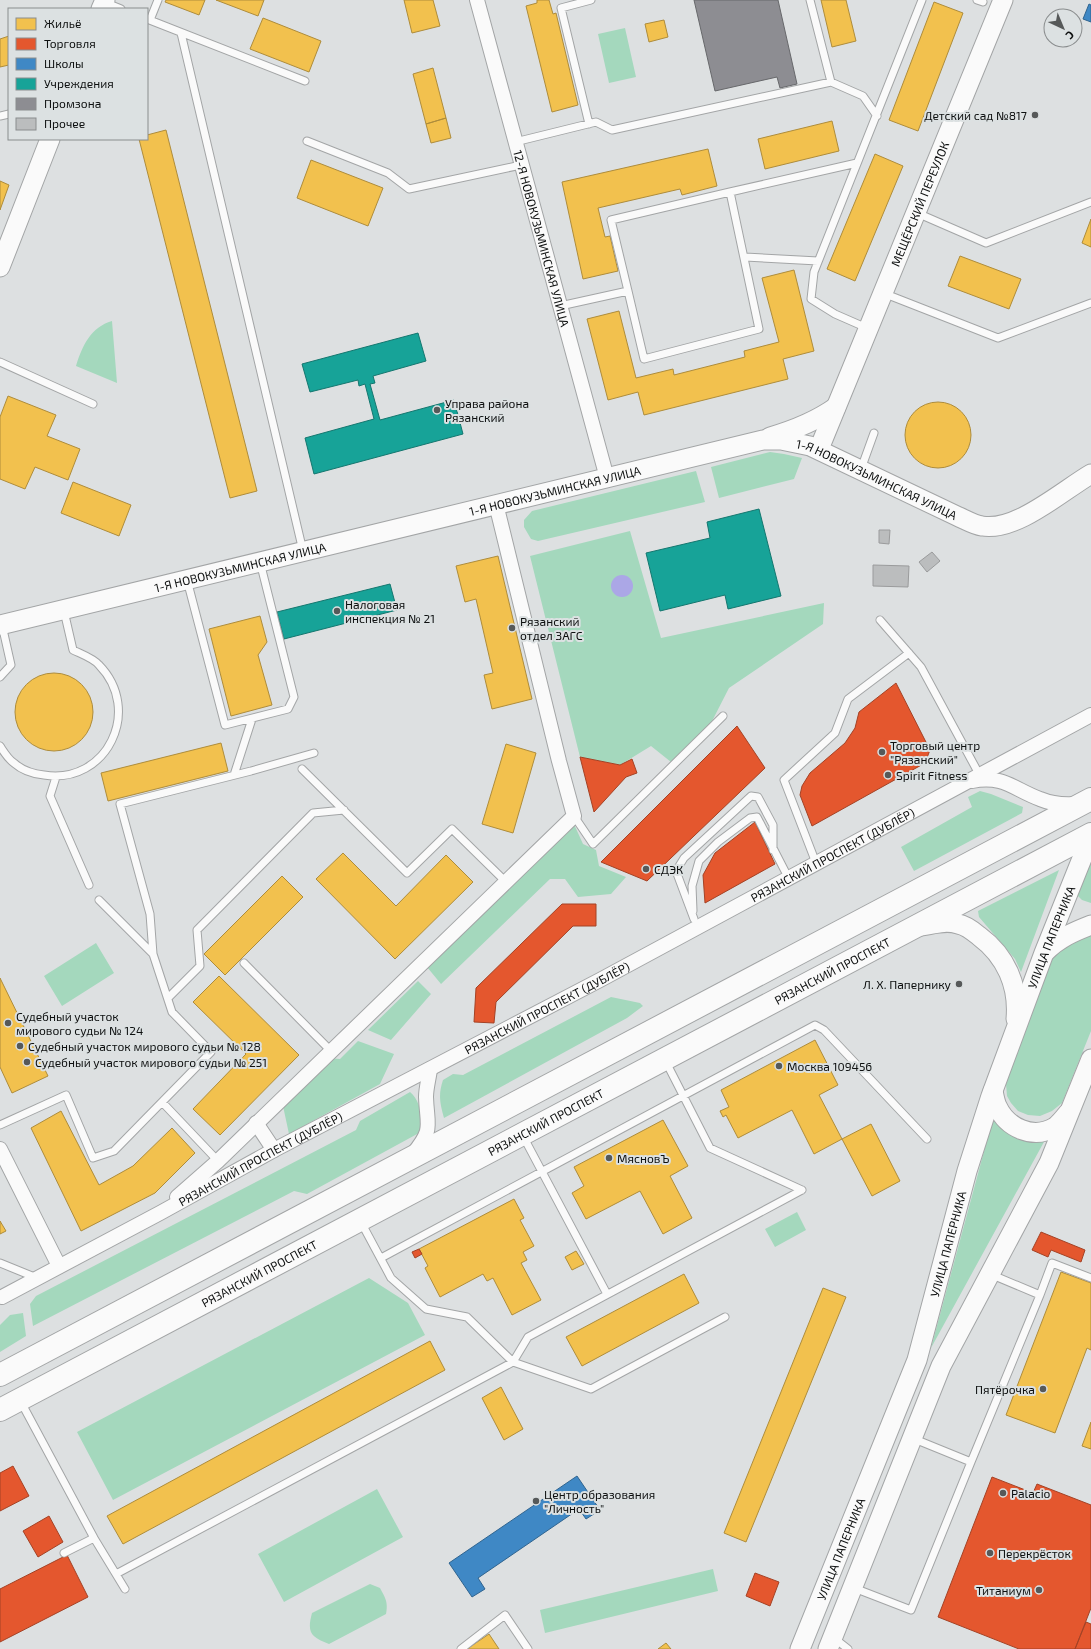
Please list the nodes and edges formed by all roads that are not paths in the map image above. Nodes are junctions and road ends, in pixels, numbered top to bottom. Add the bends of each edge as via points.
1 (158, 0) edge
2 (477, 0) edge
3 (591, 0) edge
4 (810, 0) edge
5 (922, 0) edge
6 (1003, 0) edge
7 (103, 4) edge
8 (117, 8) edge
9 (149, 20) edge
10 (182, 33) junction
11 (306, 82) dead end
12 (831, 82) junction
13 (877, 116) junction
14 (589, 124) junction
15 (50, 140) edge
16 (307, 141) dead end
17 (515, 142) junction
18 (857, 164) junction
19 (521, 165) junction
20 (730, 192) junction
21 (1091, 202) edge
22 (916, 213) junction
23 (745, 257) junction
24 (818, 261) junction
25 (0, 267) edge
26 (628, 291) junction
27 (883, 293) junction
28 (1091, 304) edge
29 (560, 306) junction
30 (868, 328) junction
31 (0, 362) edge
32 (93, 404) dead end
33 (836, 407) junction
34 (874, 433) dead end
35 (763, 440) junction
36 (818, 450) junction
37 (860, 470) junction
38 (1089, 475) edge
39 (607, 478) junction
40 (496, 504) junction
41 (303, 551) junction
42 (260, 562) junction
43 (187, 580) junction
44 (63, 610) junction
45 (880, 620) dead end
46 (1, 625) edge
47 (909, 653) junction
48 (0, 677) edge
49 (1091, 715) edge
50 (723, 716) dead end
51 (252, 719) junction
52 (0, 746) edge
53 (314, 753) dead end
54 (302, 769) dead end
55 (979, 774) junction
56 (234, 775) junction
57 (56, 777) junction
58 (966, 783) junction
59 (1087, 802) edge
60 (344, 810) junction
61 (574, 816) junction
62 (1091, 835) edge
63 (774, 850) junction
64 (816, 863) junction
65 (788, 877) junction
66 (506, 882) junction
67 (88, 885) dead end
68 (99, 900) dead end
69 (695, 923) junction
70 (1091, 925) edge
71 (910, 928) junction
72 (1044, 953) junction
73 (153, 954) junction
74 (244, 963) dead end
75 (168, 998) junction
76 (1015, 1032) junction
77 (331, 1051) junction
78 (664, 1059) junction
79 (1091, 1059) edge
80 (430, 1069) junction
81 (993, 1091) junction
82 (683, 1096) junction
83 (162, 1102) junction
84 (1069, 1112) junction
85 (256, 1123) junction
86 (0, 1124) edge
87 (522, 1134) junction
88 (927, 1139) dead end
89 (0, 1149) edge
90 (274, 1150) junction
91 (410, 1158) junction
92 (218, 1161) junction
93 (542, 1172) junction
94 (160, 1213) junction
95 (360, 1220) junction
96 (381, 1258) junction
97 (0, 1263) edge
98 (59, 1266) junction
99 (990, 1274) junction
100 (37, 1278) junction
101 (1091, 1278) edge
102 (607, 1294) junction
103 (1040, 1295) junction
104 (2, 1296) dead end
105 (725, 1317) dead end
106 (513, 1362) junction
107 (0, 1374) edge
108 (20, 1400) junction
109 (0, 1410) edge
110 (912, 1438) junction
111 (971, 1462) junction
112 (94, 1538) junction
113 (64, 1553) dead end
114 (116, 1574) junction
115 (125, 1588) dead end
116 (853, 1588) junction
117 (831, 1643) edge
118 (461, 1649) edge
119 (528, 1649) edge
120 (800, 1649) edge
121 (848, 1649) edge

1 - 9 lane
2 - 17 street, 12-Я НОВОКУЗЬМИНСКАЯ УЛИЦА
3 - 14 lane via 561,8
4 - 12 lane
5 - 13 lane
6 - 22 street, МЕЩЁРСКИЙ ПЕРЕУЛОК
7 - 8 lane
9 - 10 lane
10 - 11 lane
10 - 41 lane
12 - 13 lane via 863,96
12 - 14 lane via 612,130 596,122
13 - 18 lane
14 - 17 lane
15 - 25 street
16 - 19 lane via 388,173 409,190
17 - 19 street, 12-Я НОВОКУЗЬМИНСКАЯ УЛИЦА
18 - 20 lane
18 - 24 lane
19 - 29 street, 12-Я НОВОКУЗЬМИНСКАЯ УЛИЦА
20 - 23 lane
20 - 26 lane via 611,220
21 - 22 lane via 986,243
22 - 27 street, МЕЩЁРСКИЙ ПЕРЕУЛОК
23 - 24 lane
23 - 26 lane via 759,329 644,359
24 - 30 lane via 811,299 835,314
26 - 29 lane
27 - 28 lane via 998,338
27 - 30 street, МЕЩЁРСКИЙ ПЕРЕУЛОК
29 - 39 street, 12-Я НОВОКУЗЬМИНСКАЯ УЛИЦА
30 - 33 street, МЕЩЁРСКИЙ ПЕРЕУЛОК
31 - 32 lane
33 - 35 street via 821,418 799,428
33 - 36 street, МЕЩЁРСКИЙ ПЕРЕУЛОК
34 - 37 lane
35 - 36 street, 1-Я НОВОКУЗЬМИНСКАЯ УЛИЦА via 781,440
35 - 39 street, 1-Я НОВОКУЗЬМИНСКАЯ УЛИЦА
36 - 37 street, 1-Я НОВОКУЗЬМИНСКАЯ УЛИЦА
37 - 38 street, 1-Я НОВОКУЗЬМИНСКАЯ УЛИЦА via 959,517 980,526 992,527 1019,520
39 - 40 street, 1-Я НОВОКУЗЬМИНСКАЯ УЛИЦА
40 - 41 street, 1-Я НОВОКУЗЬМИНСКАЯ УЛИЦА
40 - 61 street
41 - 42 street, 1-Я НОВОКУЗЬМИНСКАЯ УЛИЦА
42 - 43 street, 1-Я НОВОКУЗЬМИНСКАЯ УЛИЦА
42 - 51 lane via 294,697 288,709
43 - 44 street, 1-Я НОВОКУЗЬМИНСКАЯ УЛИЦА
43 - 51 lane via 225,725
44 - 46 street, 1-Я НОВОКУЗЬМИНСКАЯ УЛИЦА
44 - 57 lane via 73,650 98,664 112,682 119,703 118,726 110,747 97,761 78,773
45 - 47 lane
46 - 48 lane via 11,666
47 - 55 lane via 921,667
47 - 64 lane via 848,700 835,733 784,780
49 - 55 street, РЯЗАНСКИЙ ПРОСПЕКТ (ДУБЛЁР)
50 - 61 lane via 593,844
51 - 56 lane
52 - 57 lane via 13,763 33,774
53 - 56 lane
54 - 60 lane
55 - 58 street, РЯЗАНСКИЙ ПРОСПЕКТ (ДУБЛЁР)
56 - 73 lane via 120,804 150,914
57 - 67 lane via 50,796
58 - 59 street via 984,779 996,780 1051,803 1065,805
58 - 64 street, РЯЗАНСКИЙ ПРОСПЕКТ (ДУБЛЁР)
59 - 91 main road
60 - 66 lane via 407,874 452,829
60 - 75 lane via 313,813 197,930 200,966
61 - 66 street
62 - 71 main road, РЯЗАНСКИЙ ПРОСПЕКТ
62 - 72 street, УЛИЦА ПАПЕРНИКА
63 - 65 lane
63 - 69 lane via 757,817 750,818 718,842 699,861 692,886
63 - 69 lane via 773,825 758,797 751,796 684,858 676,871
64 - 65 street, РЯЗАНСКИЙ ПРОСПЕКТ (ДУБЛЁР)
65 - 69 street, РЯЗАНСКИЙ ПРОСПЕКТ (ДУБЛЁР)
66 - 77 street
68 - 73 lane
69 - 80 street, РЯЗАНСКИЙ ПРОСПЕКТ (ДУБЛЁР)
70 - 72 street via 1056,941
71 - 76 street via 943,922 959,924 984,939 998,953 1015,988
71 - 78 main road, РЯЗАНСКИЙ ПРОСПЕКТ
72 - 76 street, УЛИЦА ПАПЕРНИКА
73 - 75 lane
74 - 77 lane
75 - 83 lane via 172,1012 211,1052
76 - 81 street, УЛИЦА ПАПЕРНИКА
77 - 85 street
78 - 82 lane
78 - 87 main road, РЯЗАНСКИЙ ПРОСПЕКТ
79 - 84 street, УЛИЦА ПАПЕРНИКА
80 - 90 street, РЯЗАНСКИЙ ПРОСПЕКТ (ДУБЛЁР)
80 - 91 street via 426,1096 428,1131
81 - 84 street via 997,1107 1009,1122 1021,1131 1037,1133 1054,1127
81 - 120 street, УЛИЦА ПАПЕРНИКА via 967,1171 917,1360
82 - 88 lane via 815,1025 824,1030
82 - 93 lane
82 - 102 lane via 710,1148 802,1190
83 - 86 lane via 114,1151 93,1158 66,1095
83 - 92 lane
84 - 99 street, УЛИЦА ПАПЕРНИКА via 1049,1163
85 - 90 street
85 - 92 street
87 - 93 lane
87 - 95 main road, РЯЗАНСКИЙ ПРОСПЕКТ
89 - 98 street
90 - 94 street, РЯЗАНСКИЙ ПРОСПЕКТ (ДУБЛЁР)
91 - 107 main road
92 - 94 street
93 - 96 lane
93 - 102 lane
94 - 98 street, РЯЗАНСКИЙ ПРОСПЕКТ (ДУБЛЁР)
95 - 96 lane
95 - 108 main road, РЯЗАНСКИЙ ПРОСПЕКТ
96 - 106 lane via 391,1278 426,1309 467,1317
97 - 100 lane
98 - 100 street, РЯЗАНСКИЙ ПРОСПЕКТ (ДУБЛЁР)
99 - 103 lane
99 - 110 street, УЛИЦА ПАПЕРНИКА via 941,1366
100 - 104 street, РЯЗАНСКИЙ ПРОСПЕКТ (ДУБЛЁР)
101 - 103 lane via 1052,1263
102 - 106 lane via 528,1337
103 - 111 lane
105 - 106 lane via 591,1389
106 - 114 lane
108 - 109 main road, РЯЗАНСКИЙ ПРОСПЕКТ
108 - 112 lane
110 - 111 lane
110 - 116 street, УЛИЦА ПАПЕРНИКА
111 - 116 lane via 911,1610
112 - 113 lane
112 - 114 lane
114 - 115 lane
116 - 117 street, УЛИЦА ПАПЕРНИКА
117 - 121 lane
118 - 119 lane via 505,1615

